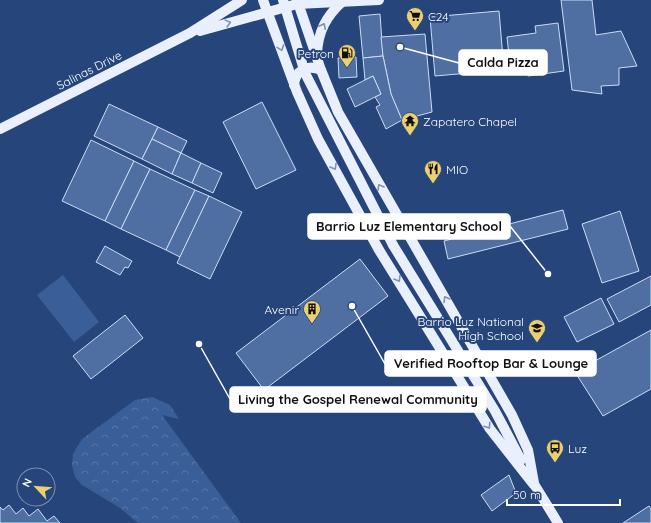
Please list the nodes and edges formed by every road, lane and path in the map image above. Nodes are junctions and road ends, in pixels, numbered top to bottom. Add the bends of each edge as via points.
1 (242, 0) edge
2 (263, 0) edge
3 (283, 0) edge
4 (379, 0) edge
5 (343, 1) junction
6 (297, 2) edge
7 (267, 12) junction
8 (190, 33) junction
9 (316, 58) junction
10 (320, 70) junction
11 (294, 85) junction
12 (0, 129) edge
13 (534, 484) junction
14 (558, 523) edge

1 - 8 main road, Salinas Drive
2 - 7 main road
3 - 13 main road, bridge via 305,73 393,245 495,411
4 - 5 main road, Salinas Drive
5 - 6 main road, Salinas Drive
9 -> 5 main road via 321,29 330,14
6 - 7 main road, Salinas Drive
6 - 9 main road
8 -> 7 main road, Salinas Drive
7 -> 11 main road
8 - 12 main road, Salinas Drive
9 - 10 main road
10 - 11 main road via 313,67 301,70
13 -> 10 main road via 528,450 512,415 338,112
11 -> 13 main road via 318,139 379,250 490,429
13 - 14 main road

